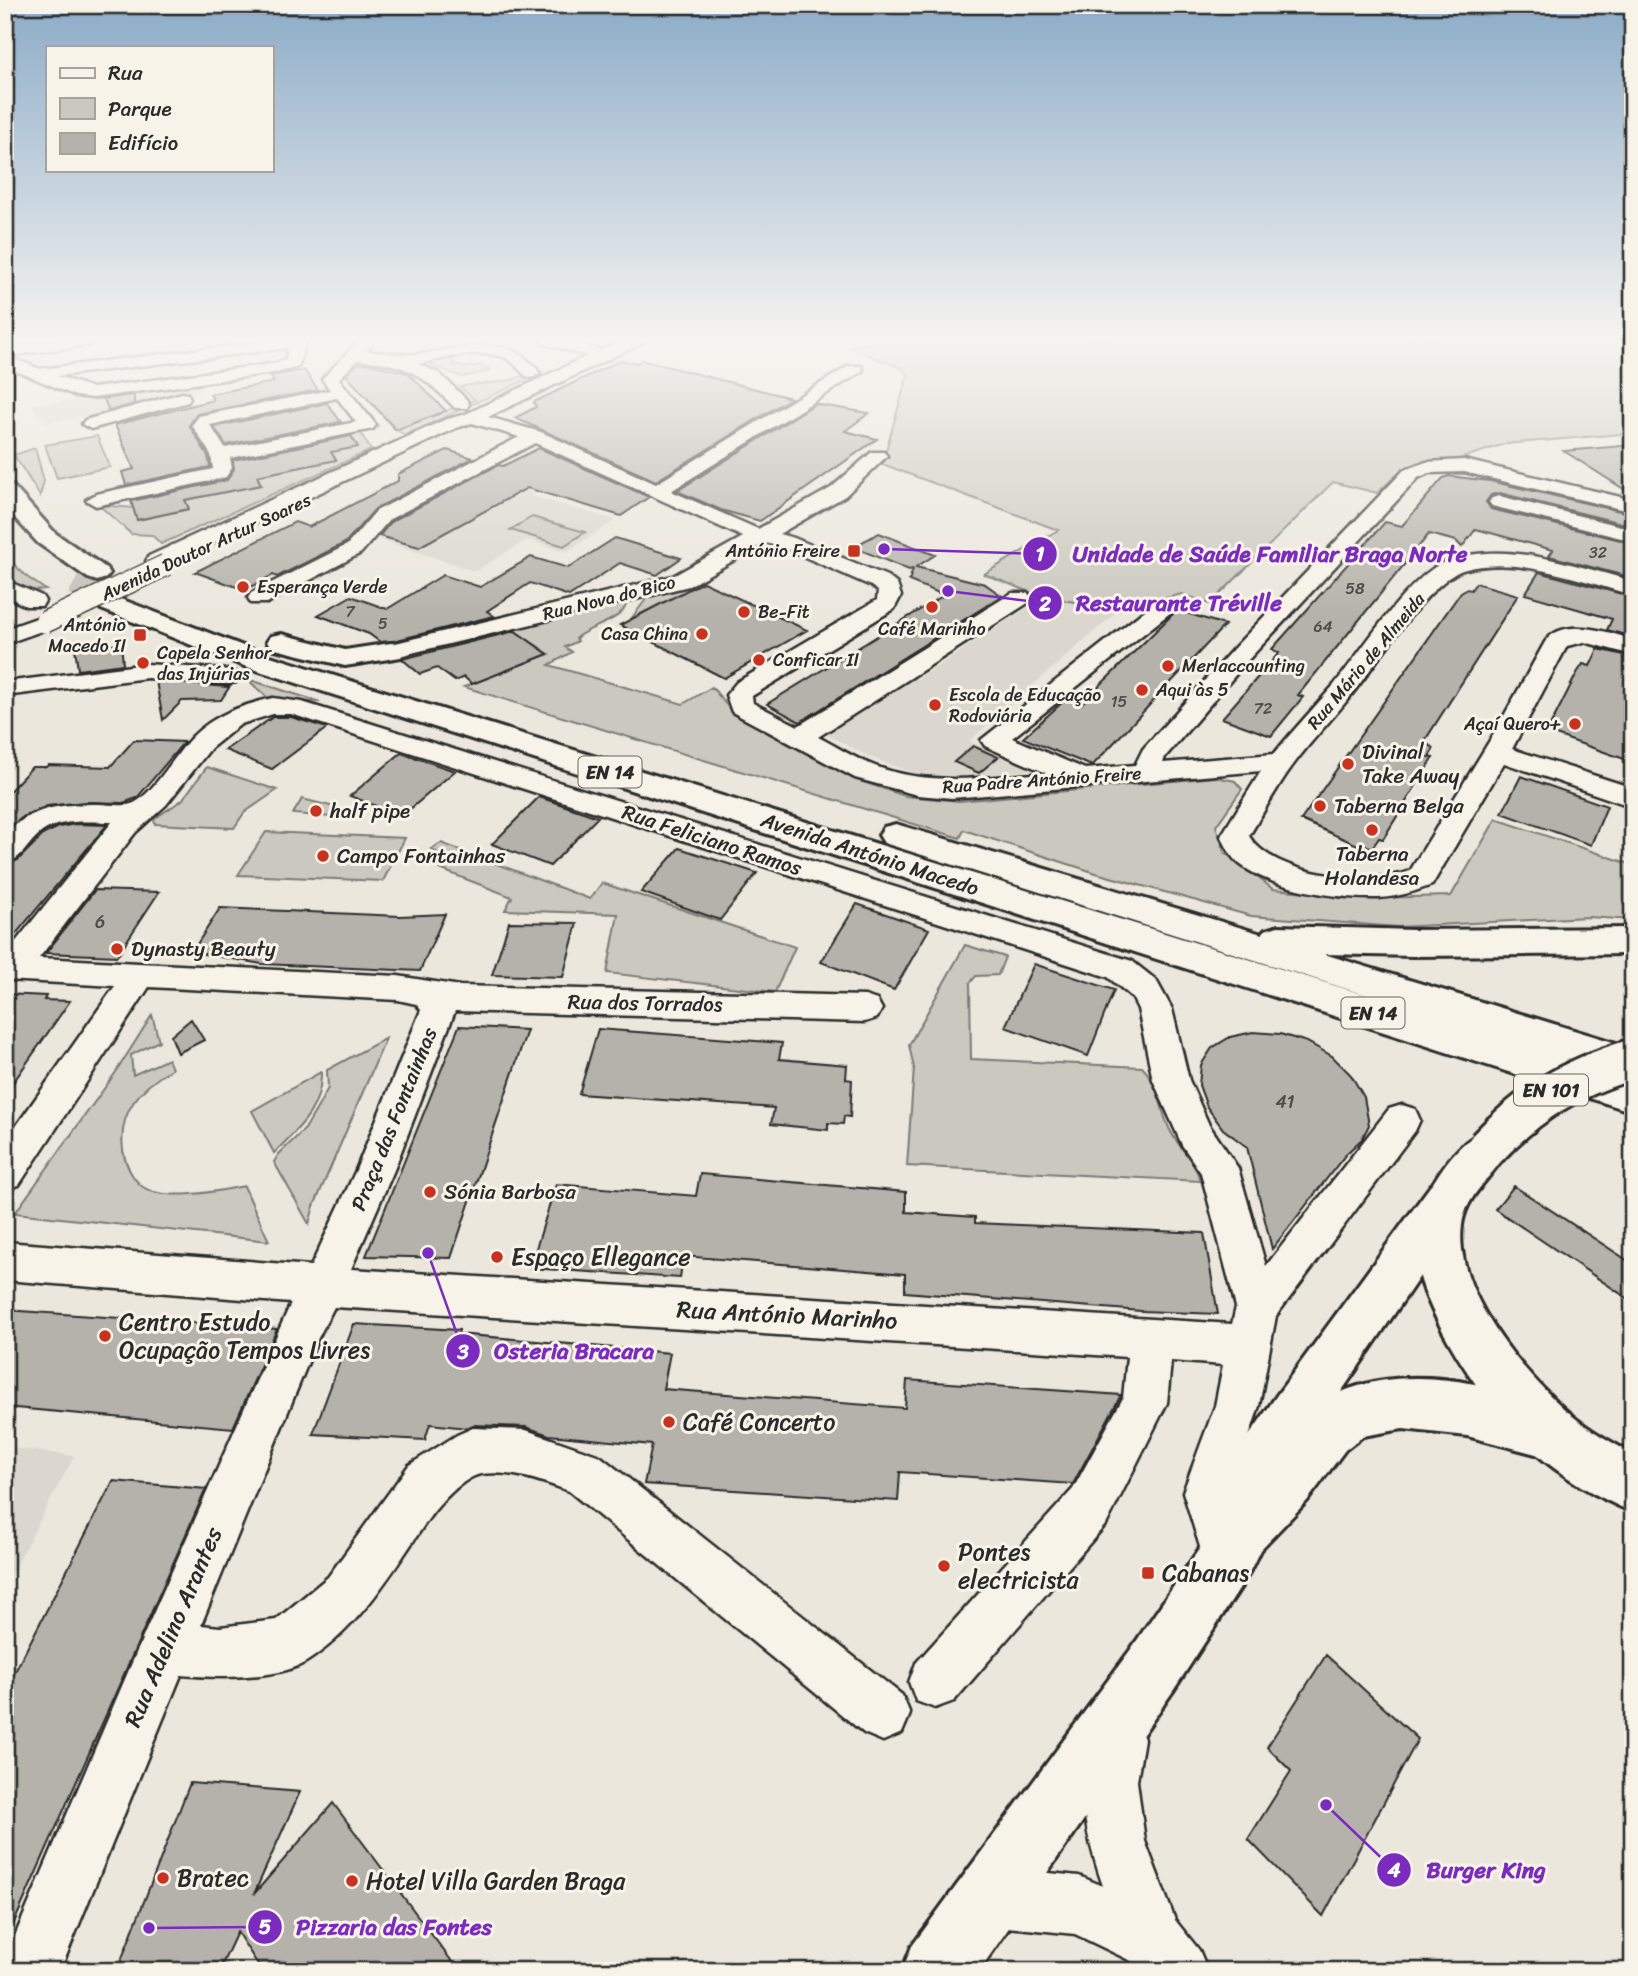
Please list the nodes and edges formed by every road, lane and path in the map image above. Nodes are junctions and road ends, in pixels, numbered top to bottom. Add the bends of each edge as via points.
1 (206, 432) edge
2 (332, 432) edge
3 (451, 432) edge
4 (525, 432) edge
5 (752, 432) edge
6 (535, 436) junction
7 (220, 455) junction
8 (878, 456) dead end
9 (657, 491) junction
10 (5, 492) edge
11 (96, 500) dead end
12 (1499, 502) dead end
13 (1633, 506) edge
14 (5, 528) edge
15 (761, 535) junction
16 (1633, 535) edge
17 (97, 573) tunnel mouth
18 (74, 583) tunnel mouth
19 (5, 587) edge
20 (1633, 588) edge
21 (259, 598) dead end
22 (1020, 598) dead end
23 (1162, 608) dead end
24 (8, 628) edge
25 (251, 638) junction
26 (1633, 648) edge
27 (391, 651) junction
28 (227, 677) dead end
29 (400, 687) junction
30 (5, 689) edge
31 (799, 737) junction
32 (1499, 753) junction
33 (1282, 761) junction
34 (1146, 772) junction
35 (1081, 778) junction
36 (1633, 798) edge
37 (140, 813) junction
38 (5, 854) edge
39 (1231, 936) junction
40 (1633, 941) edge
41 (9, 968) edge
42 (141, 973) junction
43 (425, 991) junction
44 (865, 1009) dead end
45 (1633, 1062) edge
46 (1633, 1095) edge
47 (1402, 1119) dead end
48 (5, 1173) edge
49 (1449, 1196) junction
50 (5, 1261) edge
51 (324, 1286) junction
52 (1254, 1327) junction
53 (1151, 1338) junction
54 (1551, 1433) junction
55 (1633, 1485) edge
56 (1233, 1546) junction
57 (164, 1648) junction
58 (935, 1682) dead end
59 (1123, 1709) junction
60 (883, 1714) dead end
61 (988, 1896) junction
62 (1165, 1955) edge
63 (30, 1971) edge
64 (937, 1971) edge

1 - 7 street
2 - 7 street
3 - 24 street, Avenida Doutor Artur Soares, bridge via 42,620
4 - 6 street
5 - 9 street
6 - 9 street
6 - 21 street via 383,515 354,549
7 - 11 street via 223,468 209,476
8 - 15 street, Rua Nova do Bico via 838,492
9 - 15 street
10 - 17 main road via 51,543
12 - 16 street
13 - 34 street via 1464,466 1426,468 1411,474 1241,654 1152,755
14 - 18 main road via 34,557
15 - 27 street, Rua Nova do Bico via 681,581
15 - 31 street, Rua Padre António Freire via 880,581 890,596 886,604 739,695 741,706
19 - 24 street via 34,601
20 - 33 street, Rua Mário de Almeida via 1508,561 1448,567 1404,610
22 - 31 street
23 - 35 street via 994,740
25 - 27 main road via 345,658
25 - 29 main road, Avenida António Macedo / EN 14
25 - 46 main road, Avenida António Macedo / EN 14 via 122,597 254,660
26 - 32 street via 1580,635 1562,638
27 - 29 main road via 375,664 378,672
28 - 30 street via 155,671
29 - 39 main road, Avenida António Macedo / EN 14
31 - 35 street, Rua Padre António Freire via 865,772 917,786 952,789
32 - 33 street, Rua Mário de Almeida via 1421,878 1402,887 1295,878 1244,853 1235,836
32 - 36 street
33 - 34 street, Rua Padre António Freire
34 - 35 street, Rua Padre António Freire
37 - 38 street via 61,814 33,824
37 - 41 street
37 - 52 street, Rua Feliciano Ramos via 219,728 247,712 293,707 1120,969 1144,989 1155,1009 1171,1080 1195,1134 1219,1168
39 - 40 main road via 1338,943
39 - 45 main road, Avenida António Macedo / EN 14 via 1348,977
41 - 42 street
42 - 43 street
42 - 48 street
43 - 44 street, Rua dos Torrados via 460,999
43 - 51 street, Praça das Fontainhas via 439,1007
45 - 49 main road, EN 101, bridge via 1584,1076 1531,1104 1487,1148
47 - 52 street via 1278,1284
49 - 54 main road, EN 101 via 1438,1226 1446,1284 1484,1355
49 - 56 main road via 1257,1471
50 - 51 street
51 - 53 street, Rua António Marinho
51 - 57 street, Rua Adelino Arantes via 301,1327
52 - 53 street, Rua António Marinho
52 - 56 street via 1237,1406 1208,1492
53 - 58 street via 1146,1403 1090,1506
54 - 55 main road, EN 101
54 - 56 main road via 1475,1410 1436,1404 1400,1403 1365,1410 1326,1430
56 - 59 main road
57 - 60 street via 220,1653 287,1644 346,1595 426,1482 473,1451 526,1453 583,1474
57 - 63 street, Rua Adelino Arantes
59 - 61 main road
59 - 62 street via 1109,1781 1116,1841
61 - 62 street via 1079,1905
61 - 64 main road

